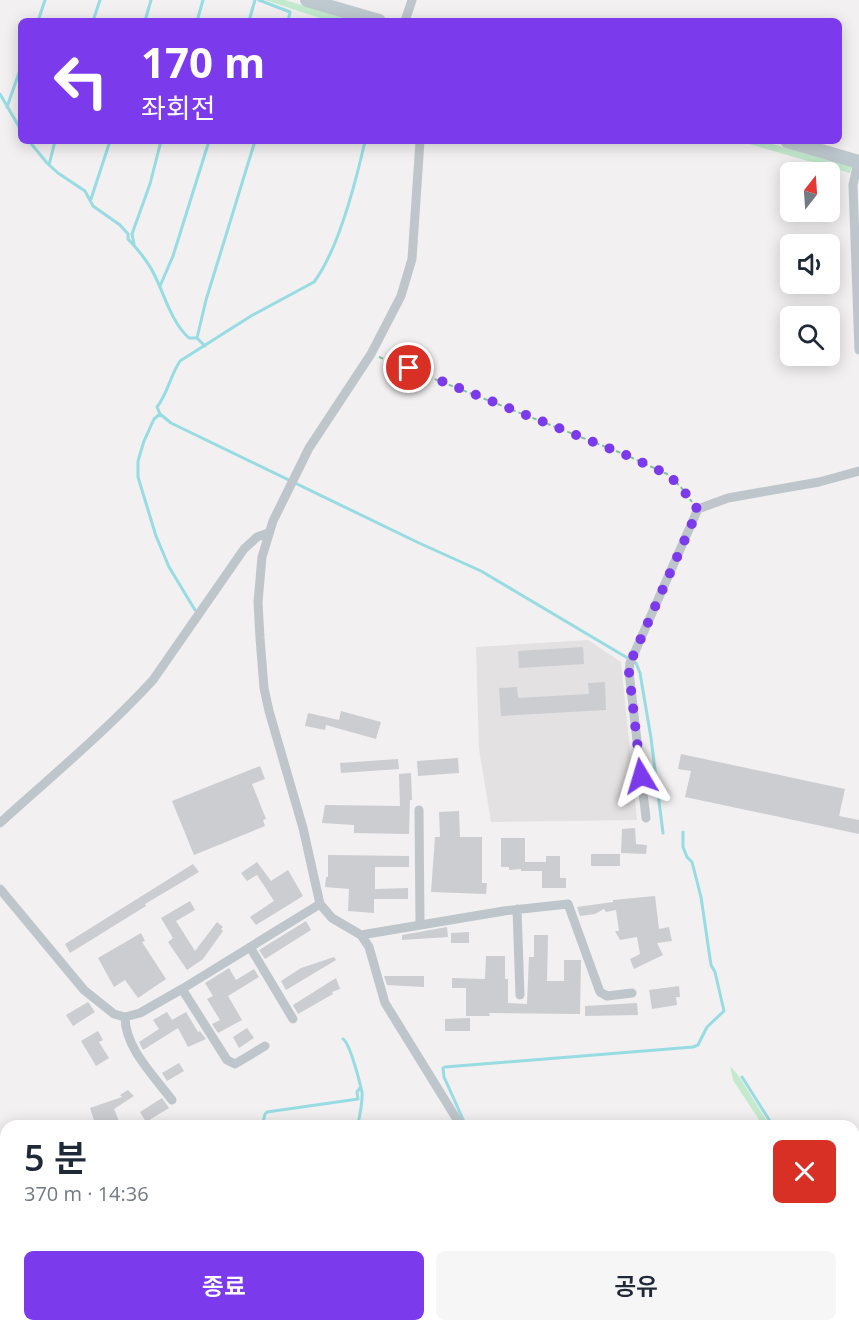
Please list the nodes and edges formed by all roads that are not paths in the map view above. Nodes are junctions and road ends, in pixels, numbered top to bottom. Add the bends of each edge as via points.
1 (307, 0) edge
2 (412, 0) edge
3 (369, 18) edge
4 (406, 18) edge
5 (420, 144) edge
6 (797, 144) edge
7 (858, 162) edge
8 (859, 350) edge
9 (859, 471) edge
10 (268, 533) junction
11 (419, 810) dead end
12 (646, 818) dead end
13 (0, 823) edge
14 (0, 889) edge
15 (320, 903) junction
16 (517, 909) junction
17 (420, 924) junction
18 (361, 935) junction
19 (250, 947) junction
20 (182, 989) junction
21 (632, 993) dead end
22 (520, 994) dead end
23 (125, 1017) junction
24 (293, 1019) dead end
25 (265, 1046) dead end
26 (172, 1100) dead end
27 (457, 1120) edge

1 - 3 main road
2 - 4 street
5 - 10 street via 412,259 398,304 371,354 309,448
6 - 7 main road
7 - 8 street via 853,185
9 - 12 street via 728,498 698,510 629,672
10 - 13 street via 244,549 137,698
10 - 15 street via 258,602 264,688
11 - 17 street
14 - 23 street via 84,990 114,1014
15 - 18 street via 332,918
15 - 19 street
16 - 17 street
16 - 21 street via 567,904 600,993
16 - 22 street
17 - 18 street
18 - 27 street via 369,947 386,1003
19 - 20 street
19 - 24 street
20 - 23 street via 140,1013
20 - 25 street via 226,1060 235,1064
23 - 26 street via 132,1046

